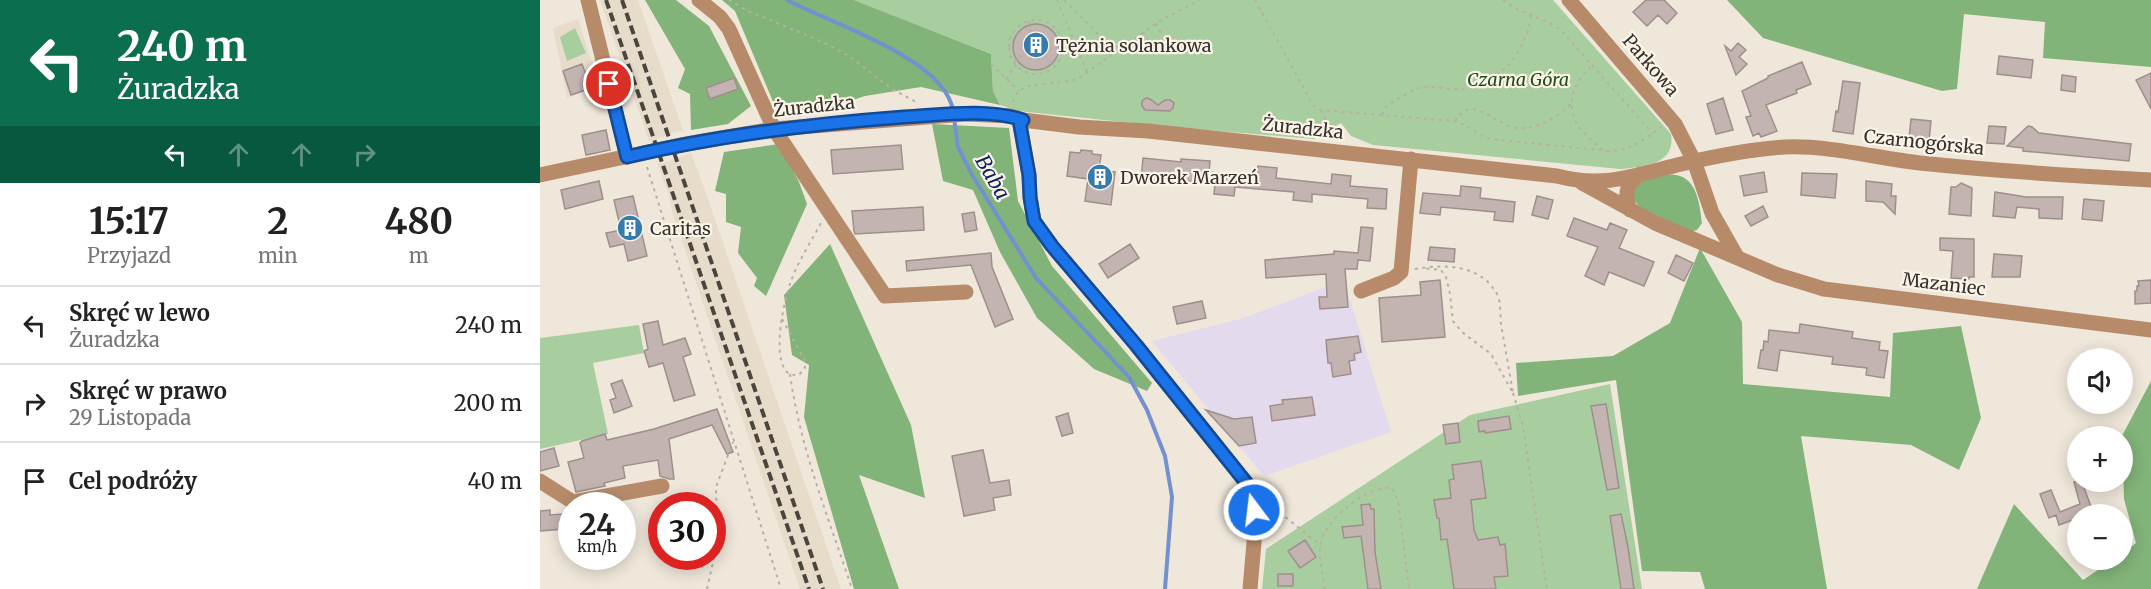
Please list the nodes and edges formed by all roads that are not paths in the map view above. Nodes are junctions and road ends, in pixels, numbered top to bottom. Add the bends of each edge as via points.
1 (588, 0) edge
2 (699, 0) edge
3 (1569, 0) edge
4 (1017, 118) junction
5 (774, 129) junction
6 (627, 157) junction
7 (1411, 159) junction
8 (1694, 161) junction
9 (1640, 174) junction
10 (540, 175) edge
11 (2151, 180) edge
12 (1579, 182) junction
13 (1630, 210) junction
14 (1712, 213) junction
15 (1683, 234) junction
16 (1737, 256) junction
17 (1361, 291) dead end
18 (966, 292) dead end
19 (2151, 330) edge
20 (540, 481) edge
21 (662, 486) dead end
22 (1250, 589) edge

1 - 6 street
2 - 5 street via 729,28
3 - 8 street, Parkowa via 1671,118
4 - 5 street, Żuradzka via 939,115
4 - 7 street, Żuradzka
4 - 22 street via 1034,221 1252,490 1255,531
5 - 6 street, Żuradzka
5 - 18 street via 885,296
6 - 10 street, Żuradzka
7 - 12 street, Żuradzka
7 - 17 street via 1401,272
8 - 9 street, Czarnogórska
8 - 11 street, Czarnogórska via 1794,147 1920,163
8 - 14 street, Parkowa
9 - 12 street, Czarnogórska via 1606,182
9 - 13 street via 1626,190
12 - 13 street, Mazaniec
13 - 15 street, Mazaniec
14 - 15 street via 1703,233
14 - 16 street, Parkowa
15 - 16 street, Mazaniec
16 - 19 street, Mazaniec via 1778,275 1824,289
20 - 21 street via 573,502

